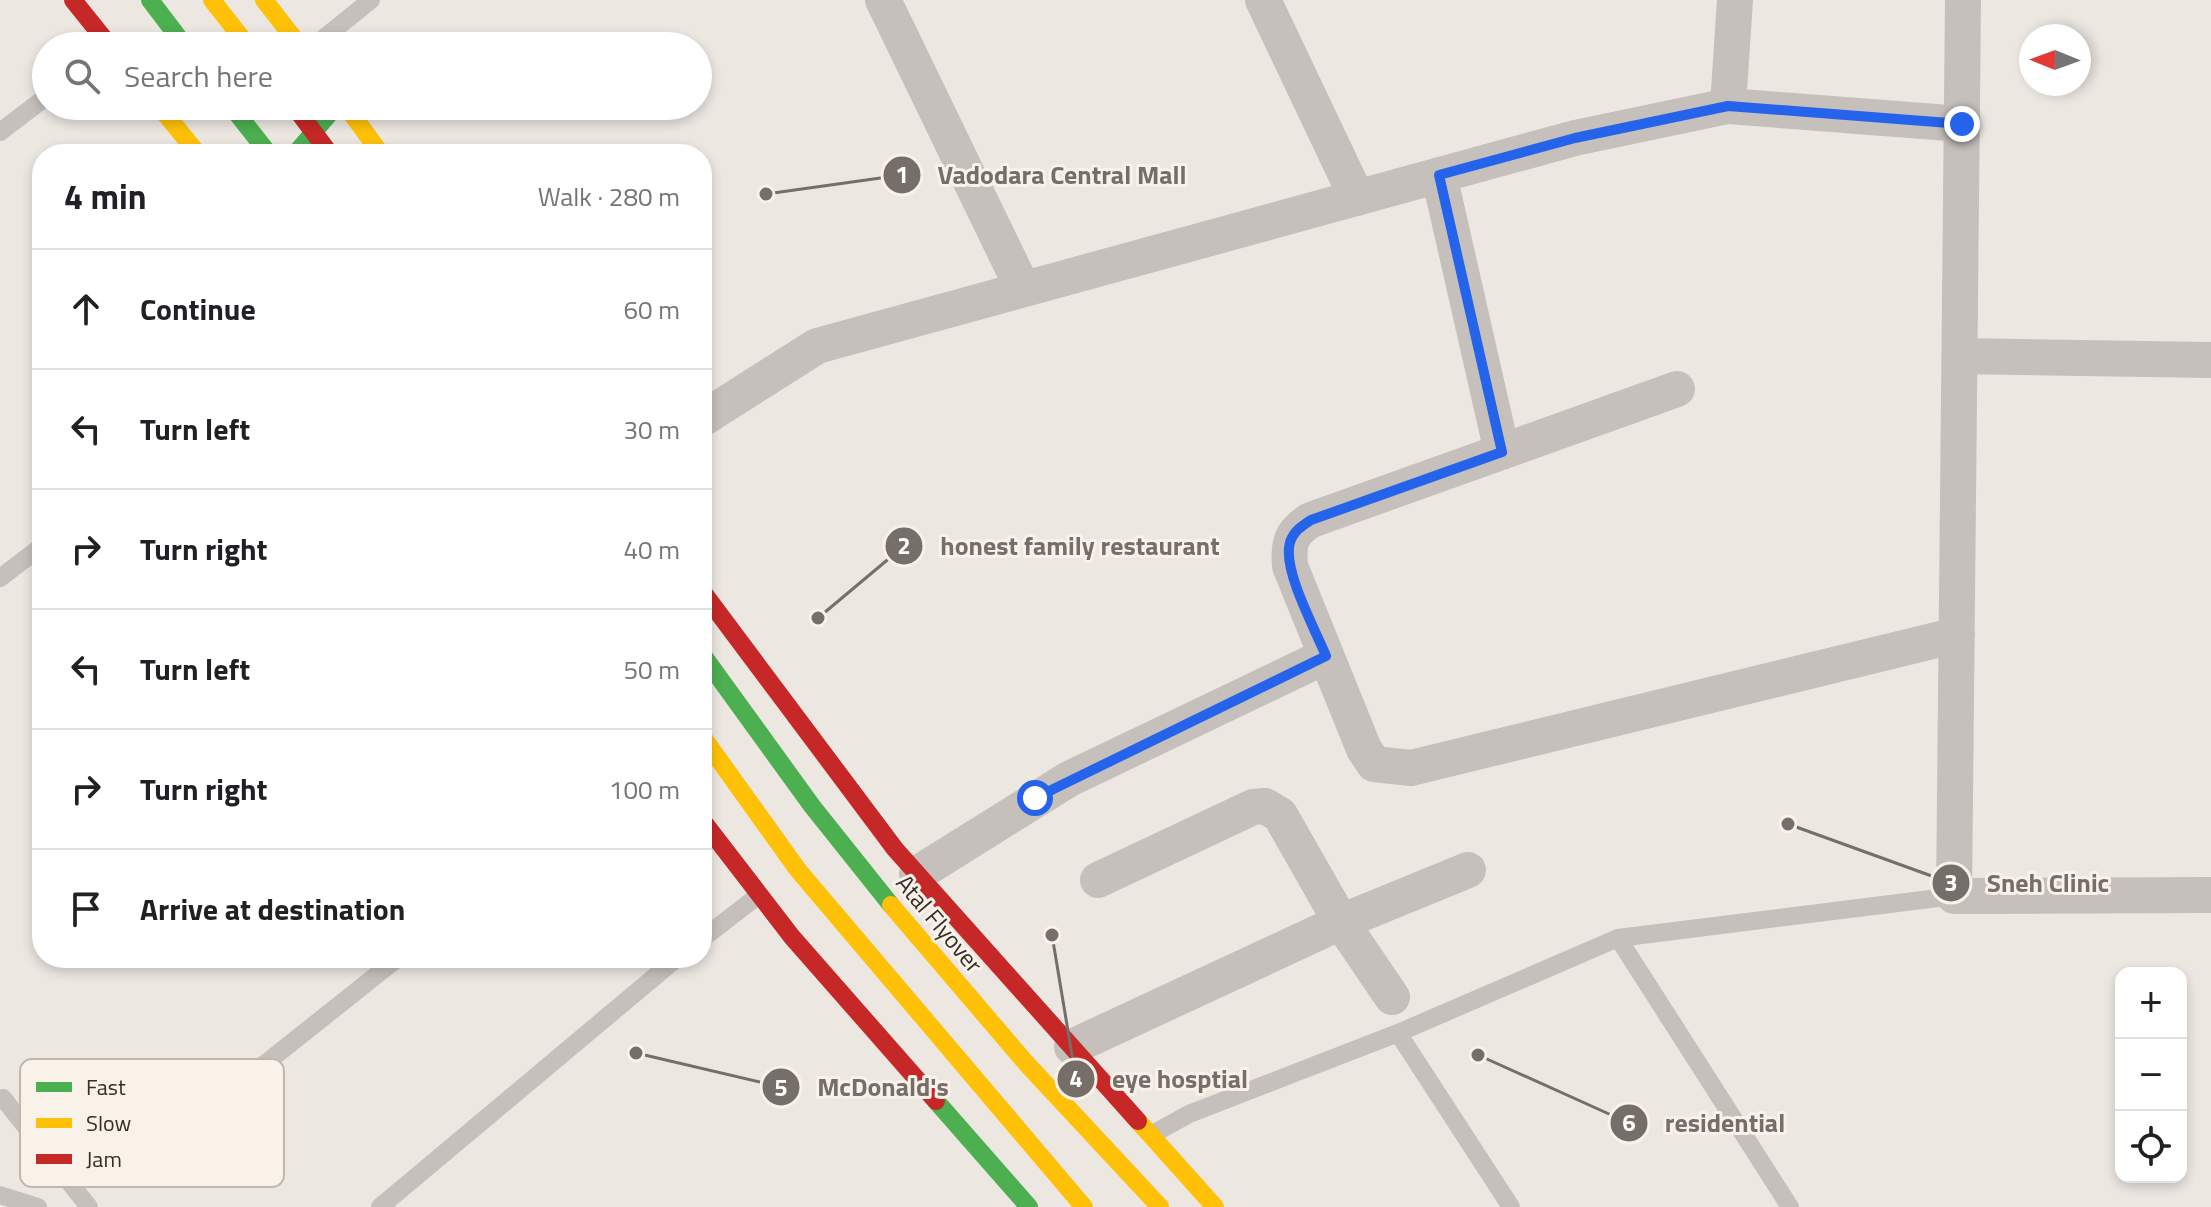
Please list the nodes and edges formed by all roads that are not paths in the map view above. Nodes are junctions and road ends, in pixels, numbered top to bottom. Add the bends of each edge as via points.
1 (73, 0) edge
2 (150, 0) edge
3 (212, 0) edge
4 (264, 0) edge
5 (371, 0) edge
6 (883, 0) edge
7 (1263, 0) edge
8 (1735, 0) edge
9 (1963, 0) edge
10 (99, 32) edge
11 (174, 32) edge
12 (237, 32) edge
13 (289, 32) edge
14 (331, 32) edge
15 (1728, 106) junction
16 (32, 108) edge
17 (170, 120) edge
18 (242, 120) edge
19 (304, 120) edge
20 (324, 120) edge
21 (356, 120) edge
22 (1962, 124) junction
23 (0, 132) edge
24 (190, 144) edge
25 (261, 144) edge
26 (304, 144) edge
27 (322, 144) edge
28 (374, 144) edge
29 (1439, 175) junction
30 (1357, 198) junction
31 (1023, 289) junction
32 (1960, 356) junction
33 (2211, 360) edge
34 (1677, 389) dead end
35 (712, 413) edge
36 (1502, 452) junction
37 (32, 554) edge
38 (0, 578) edge
39 (712, 604) edge
40 (1957, 635) junction
41 (1326, 656) junction
42 (712, 668) edge
43 (712, 750) edge
44 (712, 833) edge
45 (1468, 870) dead end
46 (917, 874) junction
47 (1098, 880) dead end
48 (759, 895) junction
49 (2211, 895) edge
50 (1954, 896) junction
51 (1341, 922) junction
52 (712, 931) edge
53 (1618, 938) junction
54 (385, 968) edge
55 (651, 968) edge
56 (1392, 997) dead end
57 (1398, 1033) junction
58 (1072, 1047) junction
59 (271, 1059) edge
60 (3, 1098) dead end
61 (20, 1120) edge
62 (1151, 1135) junction
63 (73, 1187) edge
64 (0, 1195) edge
65 (38, 1207) edge
66 (89, 1207) edge
67 (380, 1207) edge
68 (1029, 1207) edge
69 (1084, 1207) edge
70 (1160, 1207) edge
71 (1215, 1207) edge
72 (1511, 1207) edge
73 (1790, 1207) edge

1 - 10 street
2 - 11 street
3 - 12 street
4 - 13 street
5 - 14 lane
6 - 31 street
7 - 30 street
8 - 15 street
9 - 22 street
15 - 22 street
15 - 29 street via 1575,138
16 - 23 lane
17 - 24 street
18 - 25 street
19 - 27 street, bridge
20 - 26 street
21 - 28 street
22 - 32 street
29 - 30 street
29 - 36 street
30 - 31 street
31 - 35 street via 817,346
32 - 33 street
32 - 40 street
34 - 36 street
36 - 41 street via 1297,529 1288,546 1290,566
37 - 38 lane
39 - 46 street
40 - 41 street via 1411,768 1374,764
40 - 50 street
41 - 46 street via 1069,779
42 - 70 street, Atal Flyover via 885,898 1026,1063
43 - 69 street via 798,870
44 - 48 street
45 - 51 street
46 - 58 street
47 - 51 street via 1244,810 1265,806 1280,815
48 - 52 lane
48 - 68 street
49 - 50 street
50 - 53 lane
51 - 56 street
51 - 58 street
53 - 57 lane
53 - 73 lane
54 - 59 lane
55 - 67 lane
57 - 62 lane via 1189,1114
57 - 72 lane
58 - 62 street
60 - 61 lane
62 - 71 street
63 - 66 lane
64 - 65 lane

